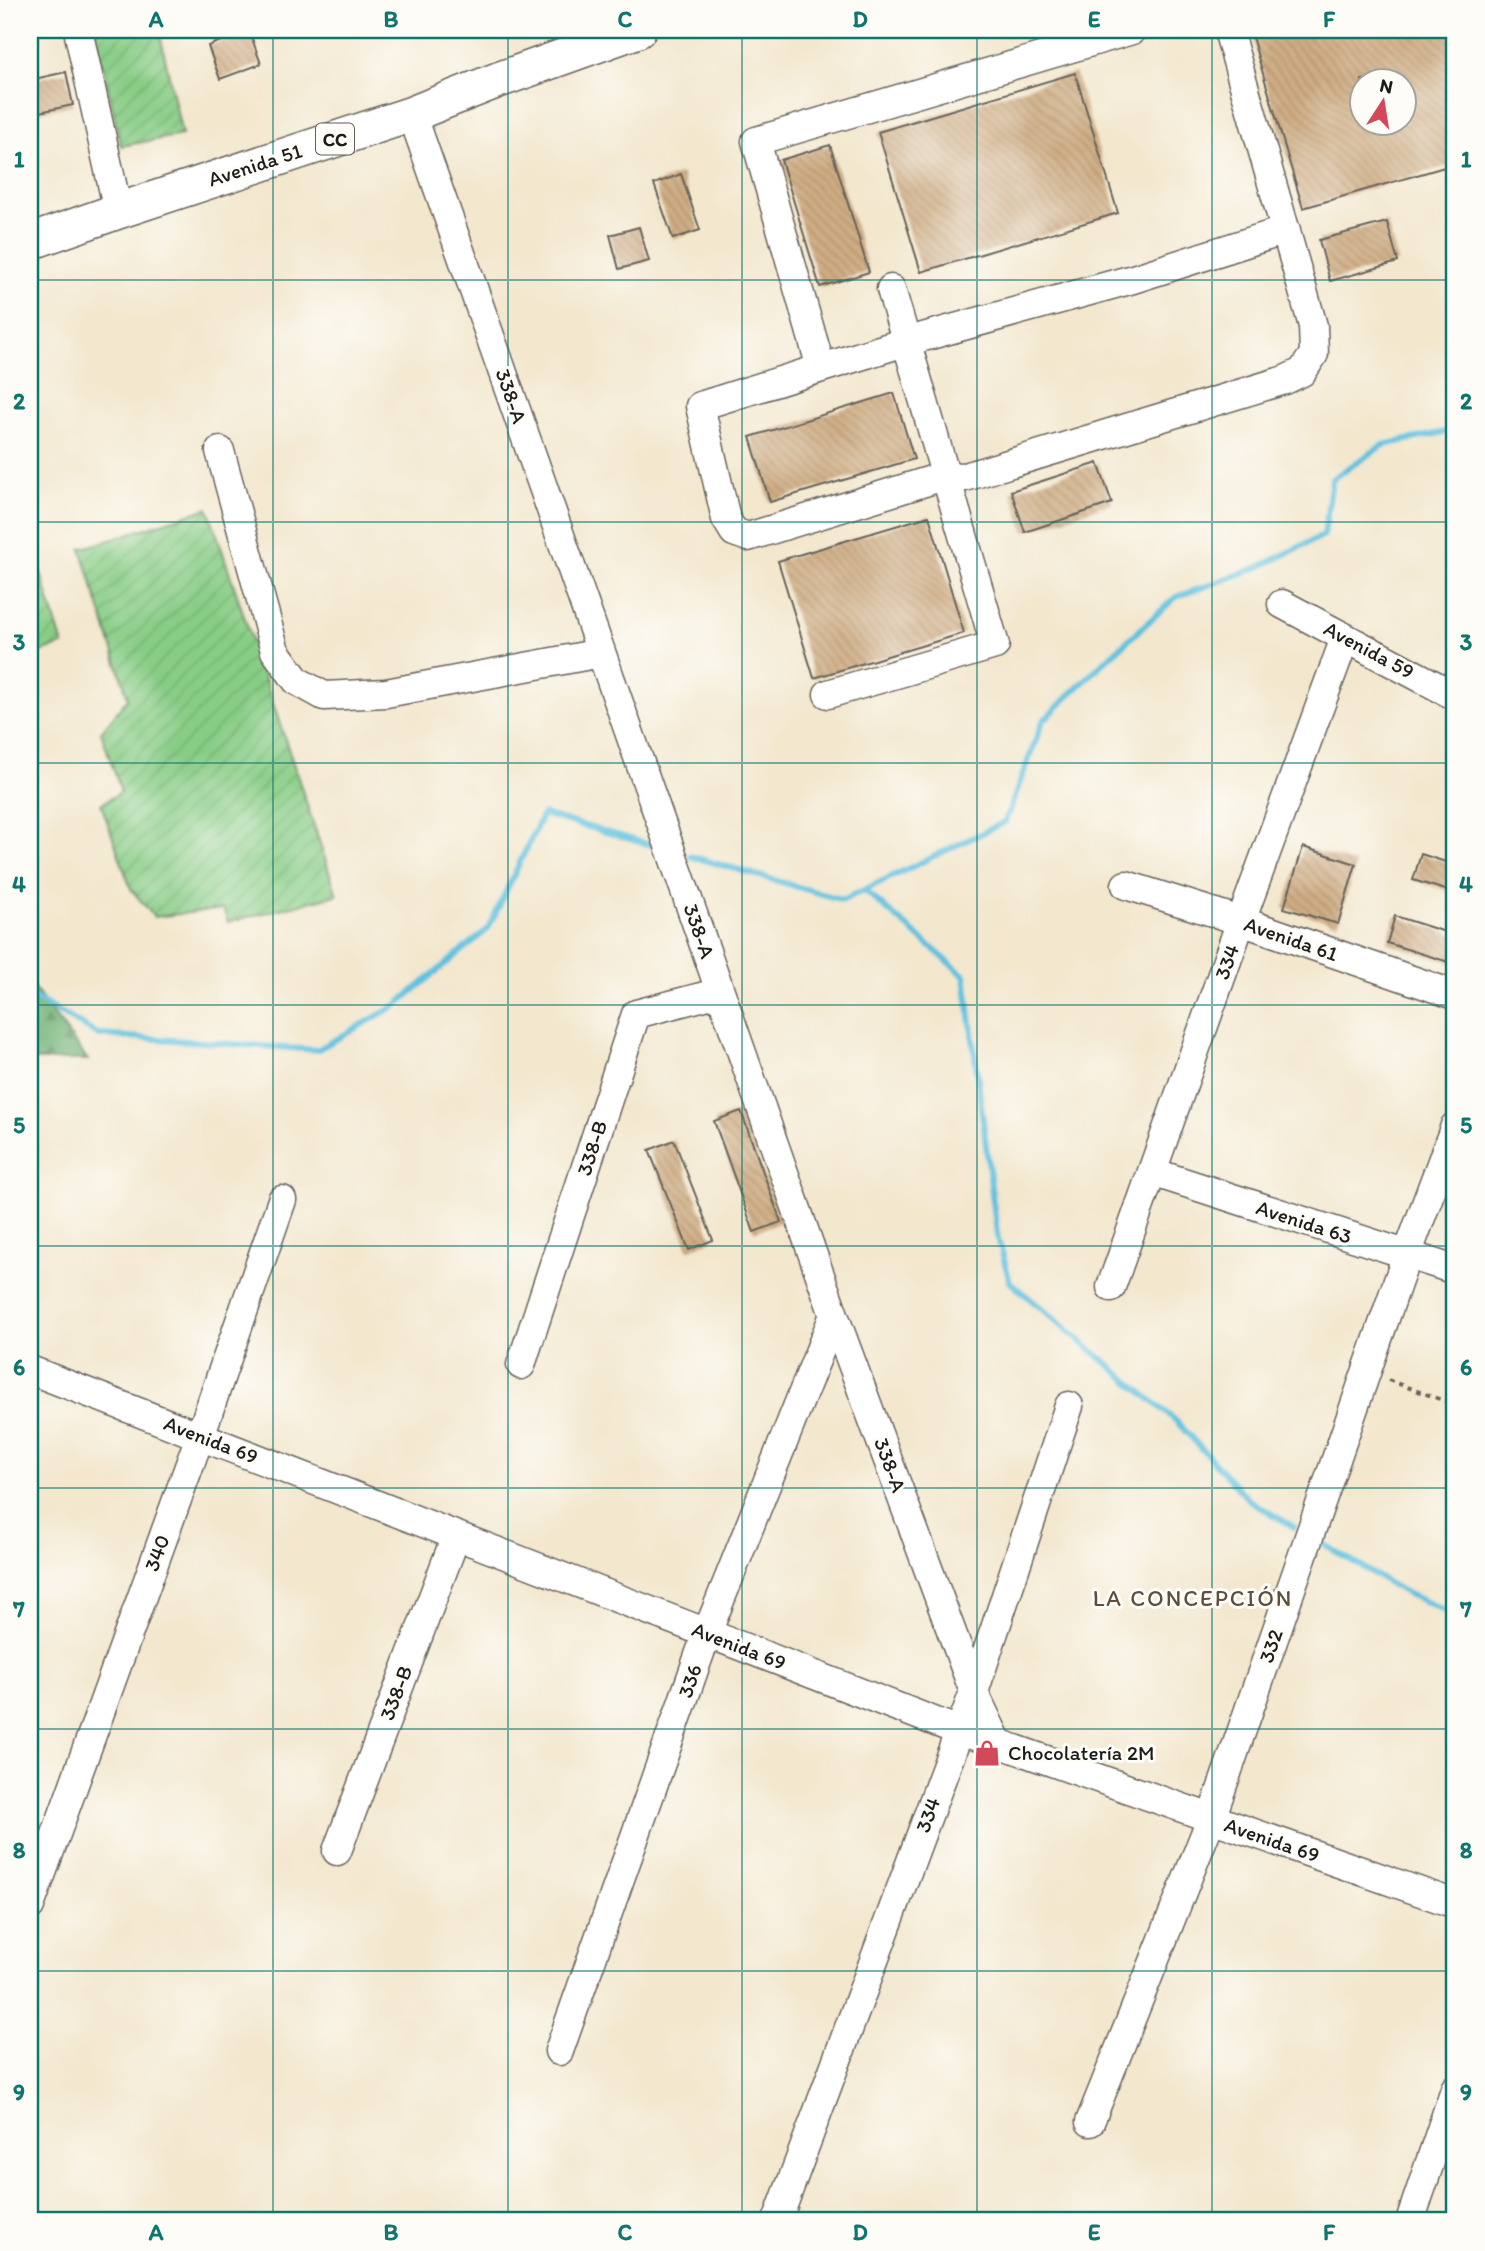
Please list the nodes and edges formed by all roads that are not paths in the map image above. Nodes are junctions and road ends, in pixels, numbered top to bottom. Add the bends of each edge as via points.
1 (78, 30) edge
2 (638, 30) edge
3 (1132, 30) edge
4 (1228, 30) edge
5 (412, 114) junction
6 (118, 211) junction
7 (1286, 230) junction
8 (30, 242) edge
9 (891, 289) dead end
10 (905, 342) junction
11 (821, 368) junction
12 (220, 451) dead end
13 (944, 476) junction
14 (1282, 604) dead end
15 (1345, 638) junction
16 (601, 653) junction
17 (828, 694) dead end
18 (1455, 696) edge
19 (1126, 885) dead end
20 (1241, 921) junction
21 (720, 992) junction
22 (1455, 995) edge
23 (1455, 1126) edge
24 (1152, 1172) junction
25 (282, 1200) dead end
26 (1407, 1255) junction
27 (1455, 1270) edge
28 (1111, 1287) dead end
29 (834, 1315) junction
30 (521, 1365) dead end
31 (30, 1370) edge
32 (1069, 1406) dead end
33 (200, 1436) junction
34 (456, 1536) junction
35 (707, 1633) junction
36 (974, 1692) junction
37 (959, 1731) junction
38 (998, 1743) junction
39 (1211, 1819) junction
40 (337, 1851) dead end
41 (1455, 1904) edge
42 (30, 1906) edge
43 (559, 2051) dead end
44 (1455, 2089) edge
45 (1090, 2122) dead end
46 (776, 2221) edge
47 (1410, 2221) edge

1 - 6 street
2 - 5 main road, Avenida 51 / CC
3 - 11 street via 756,141
4 - 7 street
5 - 6 main road, Avenida 51 / CC
5 - 16 street, 338-A
6 - 8 main road, Avenida 51 / CC
7 - 10 street via 1133,279
7 - 13 street via 1313,326 1314,354 1302,372 965,477
9 - 10 street
10 - 11 street
10 - 13 street
11 - 13 street via 700,406 726,519 734,533 748,537
12 - 16 street via 275,651 297,681 324,696 386,693
13 - 17 street via 995,645
14 - 15 street, Avenida 59
15 - 18 street, Avenida 59
15 - 20 street, 334
16 - 21 street, 338-A
19 - 20 street, Avenida 61
20 - 22 street, Avenida 61
20 - 24 street, 334
21 - 29 street, 338-A
21 - 30 street, 338-B via 636,1014
23 - 26 street, 332
24 - 26 street, Avenida 63
24 - 28 street, 334
25 - 33 street, 340
26 - 27 street, Avenida 63
26 - 39 street, 332
29 - 35 street, 336
29 - 36 street, 338-A
31 - 33 street, Avenida 69
32 - 36 street, 334
33 - 34 street, Avenida 69
33 - 42 street, 340
34 - 35 street, Avenida 69
34 - 40 street, 338-B
35 - 37 street, Avenida 69
35 - 43 street, 336
36 - 37 street, 334
36 - 38 street, 338-A
37 - 38 street, Avenida 69
37 - 46 street, 334
38 - 39 street, Avenida 69
39 - 41 street, Avenida 69
39 - 45 street, 332
44 - 47 street

